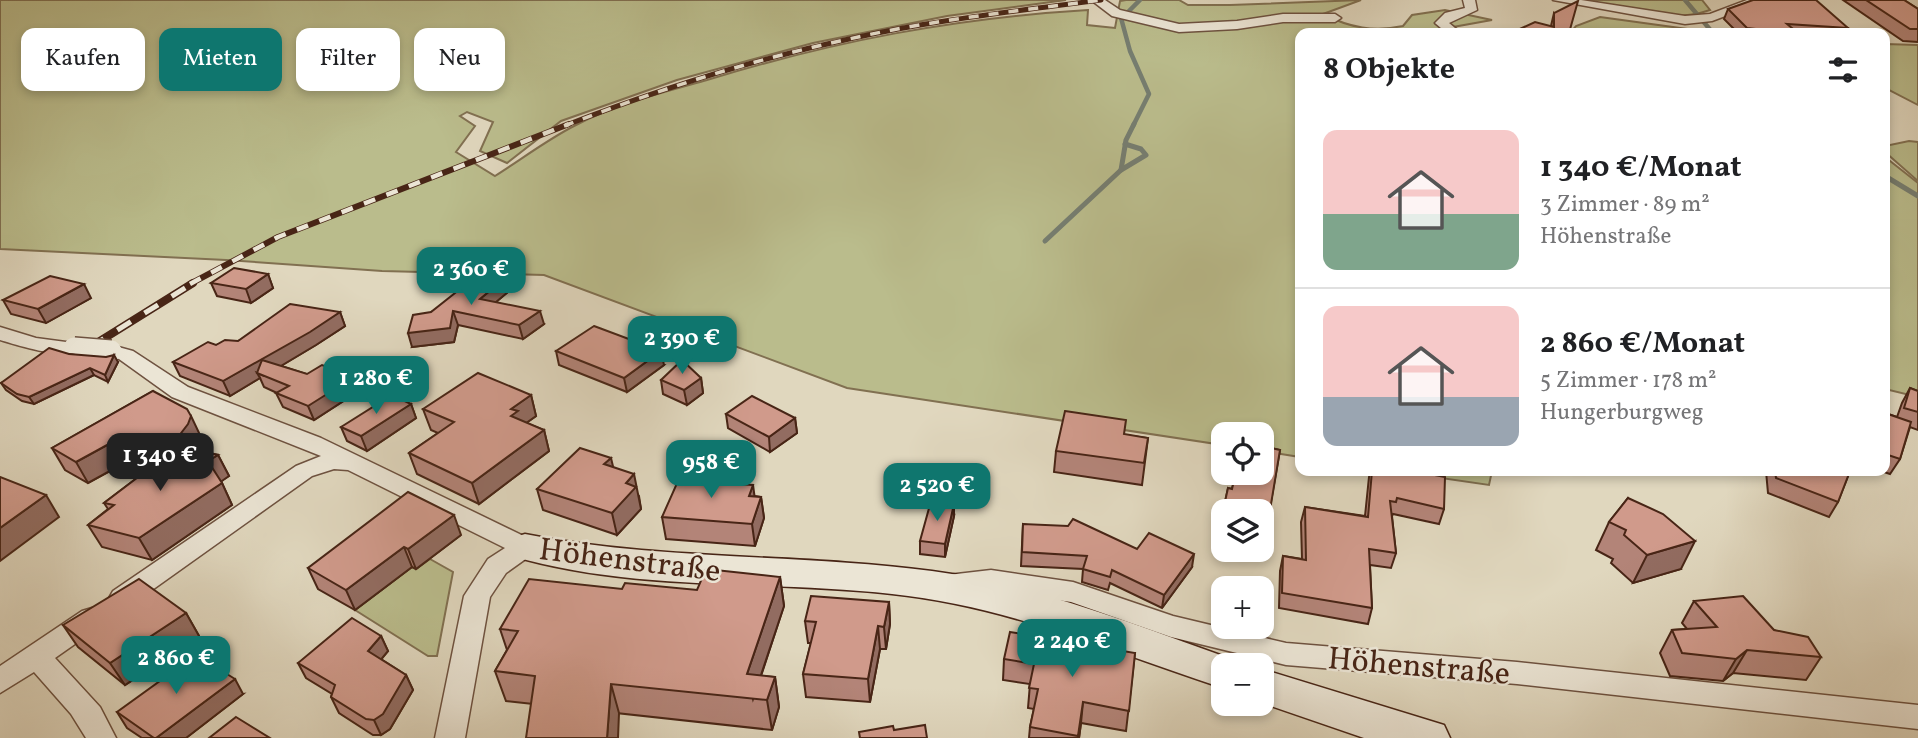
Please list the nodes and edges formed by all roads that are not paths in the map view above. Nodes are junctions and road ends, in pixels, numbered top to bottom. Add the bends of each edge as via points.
1 (1097, 0) edge
2 (1469, 0) edge
3 (1559, 0) edge
4 (1787, 0) edge
5 (1335, 18) dead end
6 (1448, 28) edge
7 (0, 333) edge
8 (351, 462) junction
9 (525, 547) junction
10 (929, 584) junction
11 (38, 657) junction
12 (1211, 669) edge
13 (0, 681) edge
14 (1274, 690) edge
15 (1918, 717) edge
16 (101, 738) edge
17 (450, 738) edge
18 (1429, 738) edge

1 - 5 street via 1116,13 1179,28
2 - 6 street via 1471,10 1441,23
3 - 4 street via 1685,20 1708,18 1734,6
7 - 8 street, Höhenstraße, bridge via 33,344 119,353 180,392
8 - 9 street, Höhenstraße
8 - 11 street via 332,461 304,471
9 - 10 street, Höhenstraße via 579,560 676,570
9 - 17 street via 497,566 477,596
10 - 12 street, Höhenstraße via 1020,604
10 - 15 street, Höhenstraße via 992,580 1073,592 1171,626 1286,654 1517,673
11 - 13 street
11 - 16 street via 91,713
14 - 18 street, Höhenstraße

